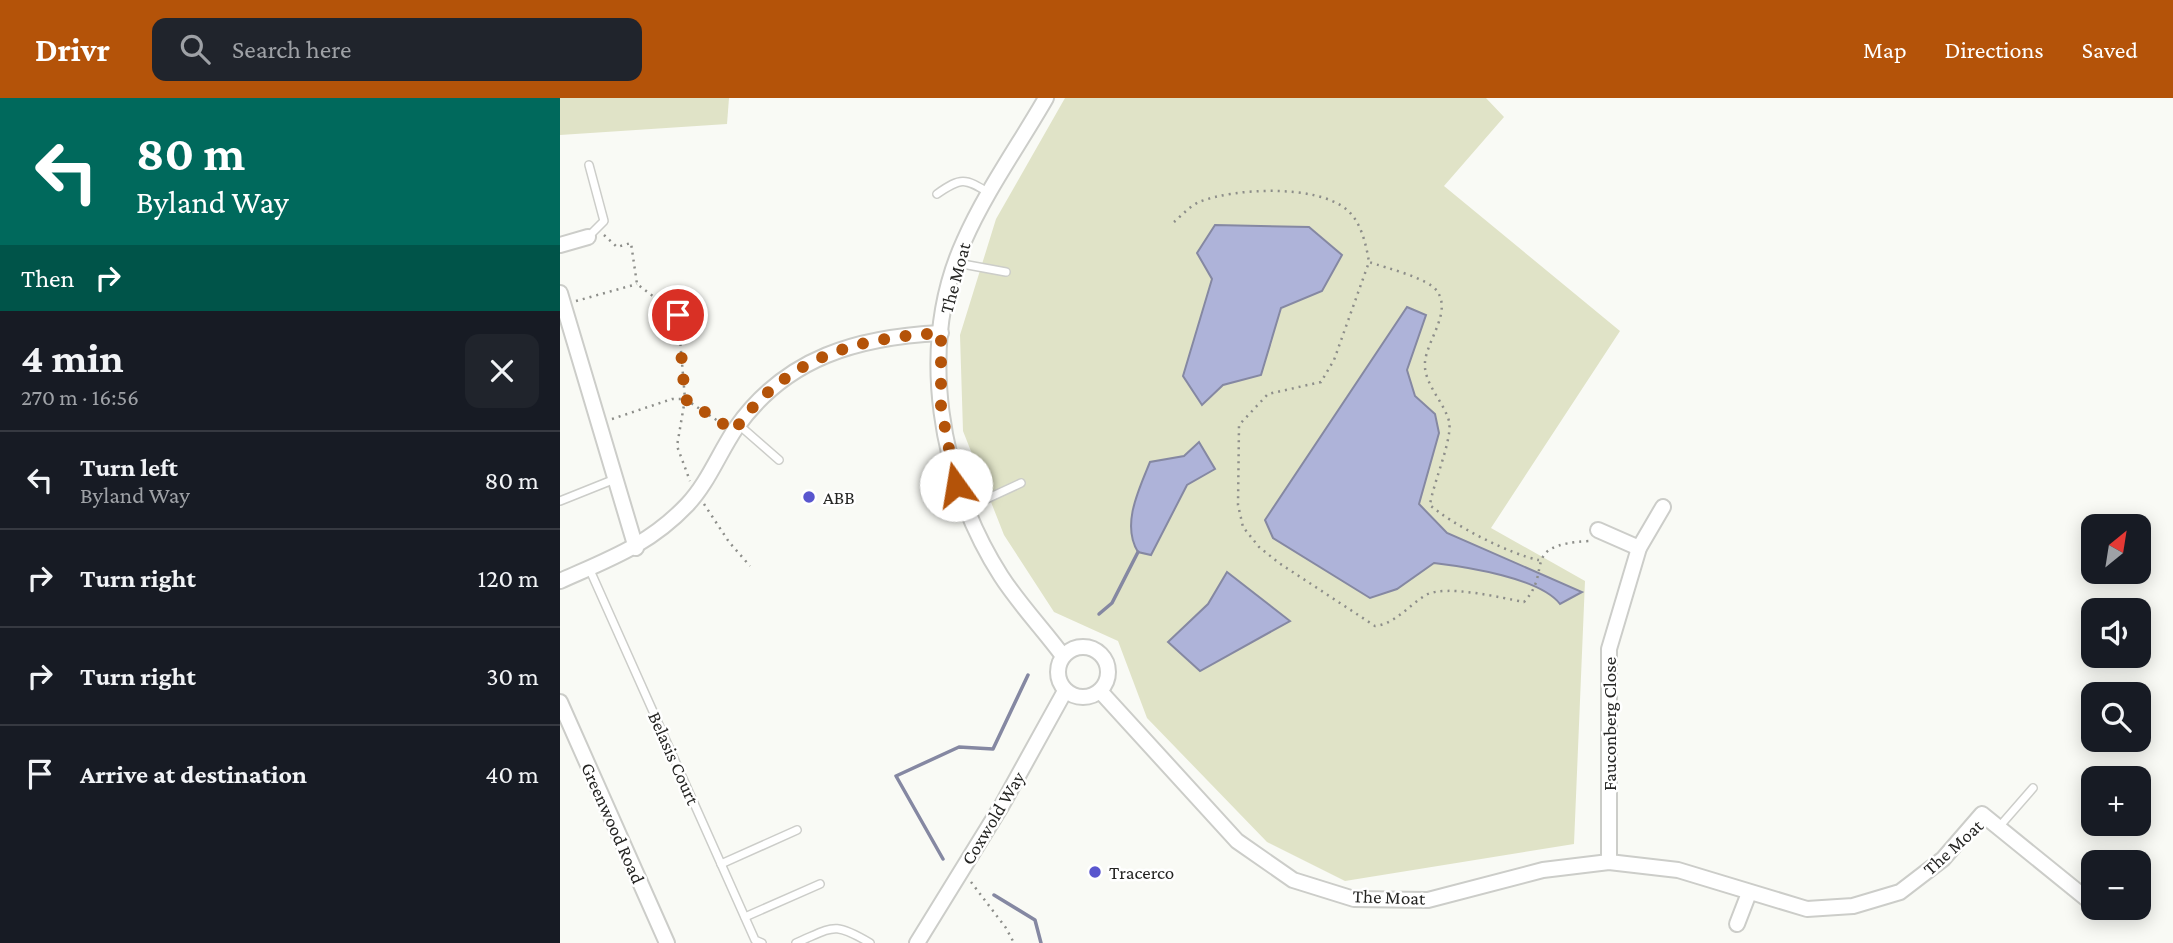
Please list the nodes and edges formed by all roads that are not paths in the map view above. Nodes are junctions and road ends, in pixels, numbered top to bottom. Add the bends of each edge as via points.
1 (1046, 98) edge
2 (589, 166) dead end
3 (937, 194) dead end
4 (990, 194) junction
5 (593, 232) joint
6 (560, 245) edge
7 (957, 263) junction
8 (1006, 272) dead end
9 (562, 299) edge
10 (941, 333) junction
11 (736, 428) junction
12 (779, 460) dead end
13 (616, 479) junction
14 (1021, 483) dead end
15 (560, 501) edge
16 (1663, 507) dead end
17 (966, 508) junction
18 (1598, 530) road end
19 (636, 548) junction
20 (1639, 548) junction
21 (589, 568) junction
22 (560, 581) edge
23 (1063, 656) junction
24 (1065, 691) junction
25 (1100, 691) junction
26 (560, 702) edge
27 (2033, 789) dead end
28 (1998, 828) junction
29 (797, 830) dead end
30 (1609, 862) junction
31 (721, 864) junction
32 (820, 884) dead end
33 (1749, 893) junction
34 (2081, 894) edge
35 (745, 917) junction
36 (1737, 924) dead end
37 (667, 943) edge
38 (762, 943) edge
39 (796, 943) edge
40 (870, 943) edge
41 (917, 943) edge

1 - 4 street, The Moat
2 - 5 lane via 604,221
3 - 4 lane via 955,181 970,181
4 - 7 street, The Moat via 962,243
5 - 6 street
7 - 8 lane
7 - 10 street, The Moat
9 - 13 street
10 - 11 street via 878,338 812,360 769,391
10 - 17 street, The Moat via 941,407 956,485
11 - 12 lane
11 - 19 street via 695,494
13 - 15 lane
13 - 19 street
14 - 17 lane
16 - 20 street, Fauconberg Close
17 - 23 street, The Moat via 1002,578
18 - 20 street
19 - 21 street
20 - 30 street, Fauconberg Close via 1609,649
21 - 22 street
21 - 31 lane, Belasis Court
23 - 24 street via 1058,667
23 - 25 street via 1088,647 1101,654 1108,666 1108,680
24 - 25 street via 1089,697
24 - 41 street, Coxwold Way
25 - 30 street, The Moat via 1237,841 1293,880 1354,899 1428,900 1543,870
26 - 37 street, Greenwood Road
27 - 28 lane
28 - 33 street, The Moat via 1982,814 1943,859 1900,892 1853,906 1807,909
28 - 34 street, The Moat
29 - 31 lane
30 - 33 street, The Moat via 1678,870
31 - 35 lane, Belasis Court
32 - 35 lane
33 - 36 street
35 - 38 lane, Belasis Court via 755,940
39 - 40 lane via 834,927

